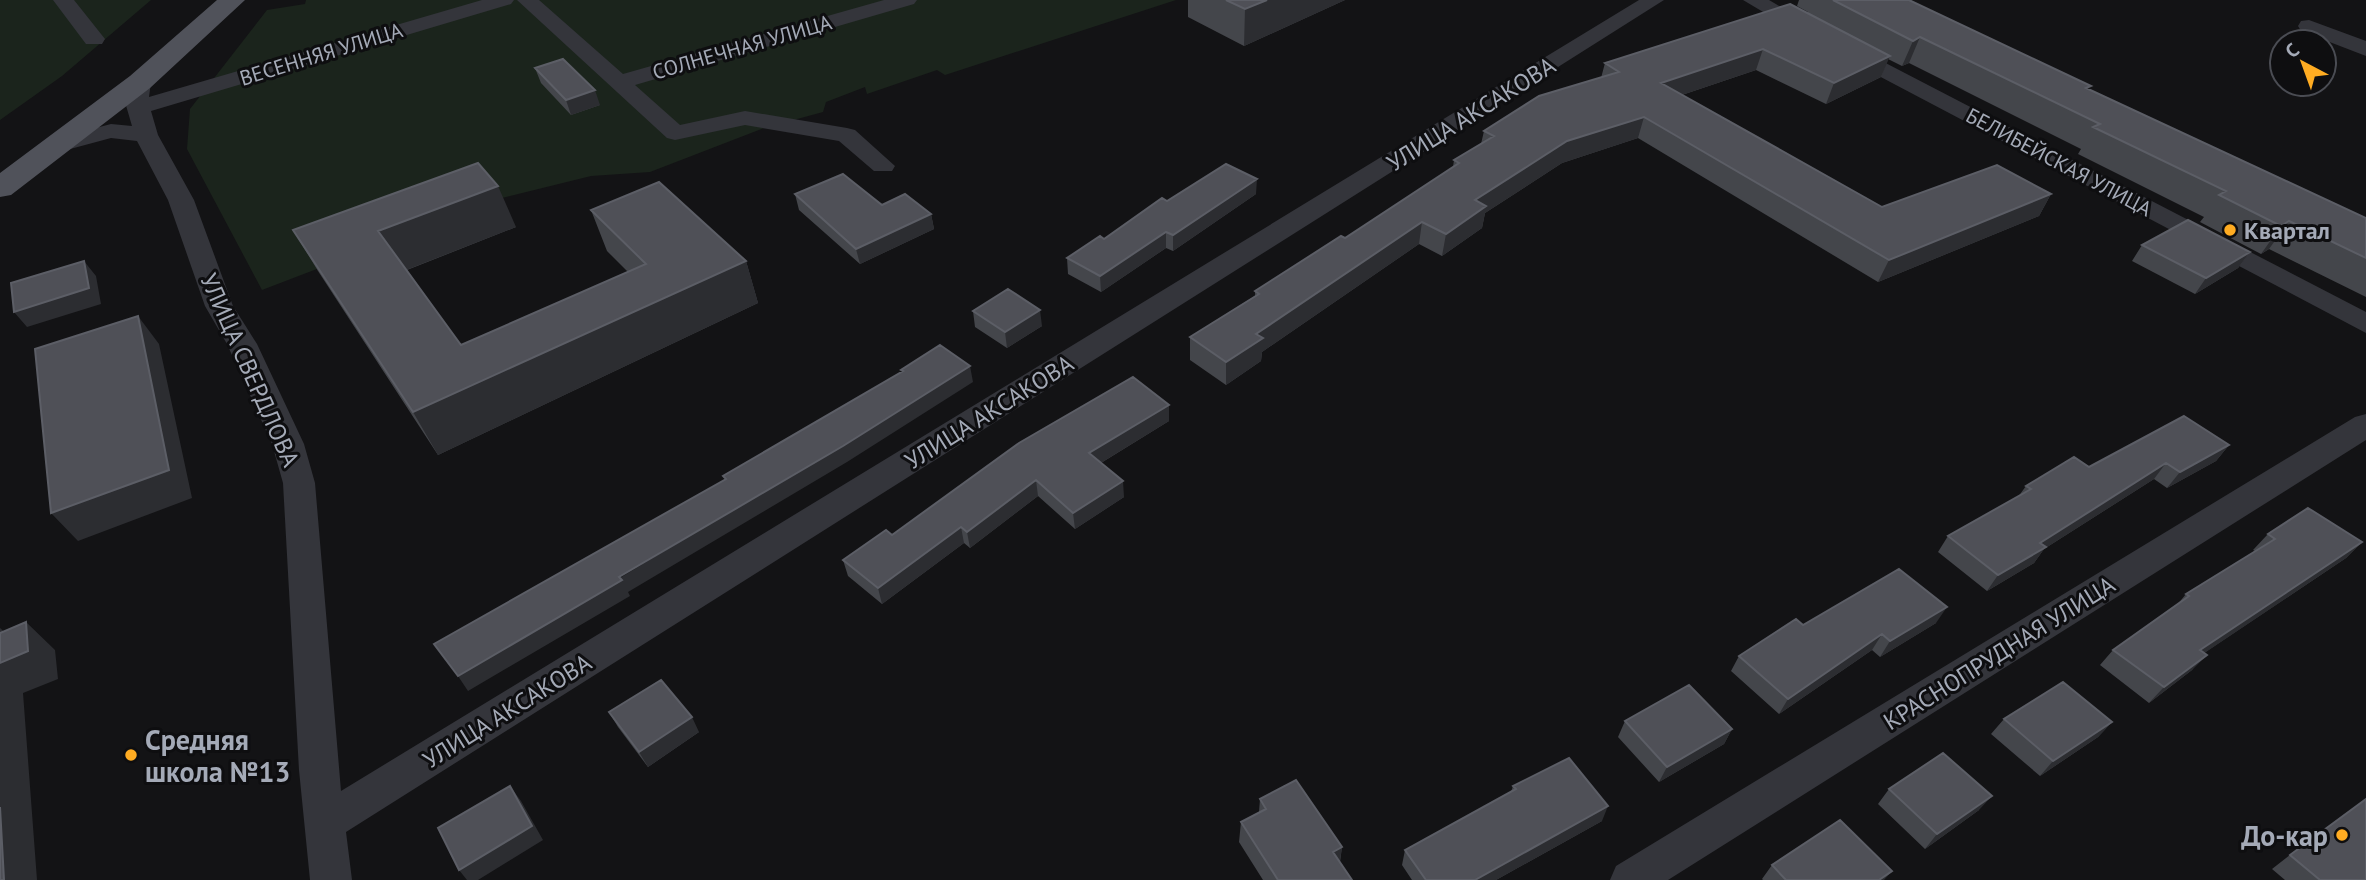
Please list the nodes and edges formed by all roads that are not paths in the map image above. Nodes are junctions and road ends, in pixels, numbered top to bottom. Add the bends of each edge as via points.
1 (63, 0) edge
2 (197, 0) edge
3 (232, 0) edge
4 (504, 0) edge
5 (527, 0) edge
6 (907, 0) edge
7 (1654, 0) edge
8 (1753, 0) edge
9 (2309, 26) dead end
10 (94, 39) dead end
11 (2366, 49) edge
12 (619, 82) junction
13 (142, 108) junction
14 (59, 145) junction
15 (0, 157) edge
16 (883, 166) dead end
17 (0, 188) edge
18 (2366, 324) edge
19 (2366, 425) edge
20 (324, 824) junction
21 (331, 880) edge
22 (1631, 880) edge

1 - 10 street
2 - 15 main road via 109,77
3 - 13 main road
4 - 13 street, ВЕСЕННЯЯ УЛИЦА
5 - 12 street
6 - 12 street, СОЛНЕЧНАЯ УЛИЦА
7 - 20 street, УЛИЦА АКСАКОВА
8 - 18 street, БЕЛИБЕЙСКАЯ УЛИЦА
9 - 11 street
12 - 16 street via 675,132 745,118 847,135
13 - 14 main road
13 - 14 street via 111,131
13 - 20 street, УЛИЦА СВЕРДЛОВА via 219,306 242,344 288,444 299,483
14 - 17 main road
19 - 22 street, КРАСНОПРУДНАЯ УЛИЦА
20 - 21 street, УЛИЦА СВЕРДЛОВА

